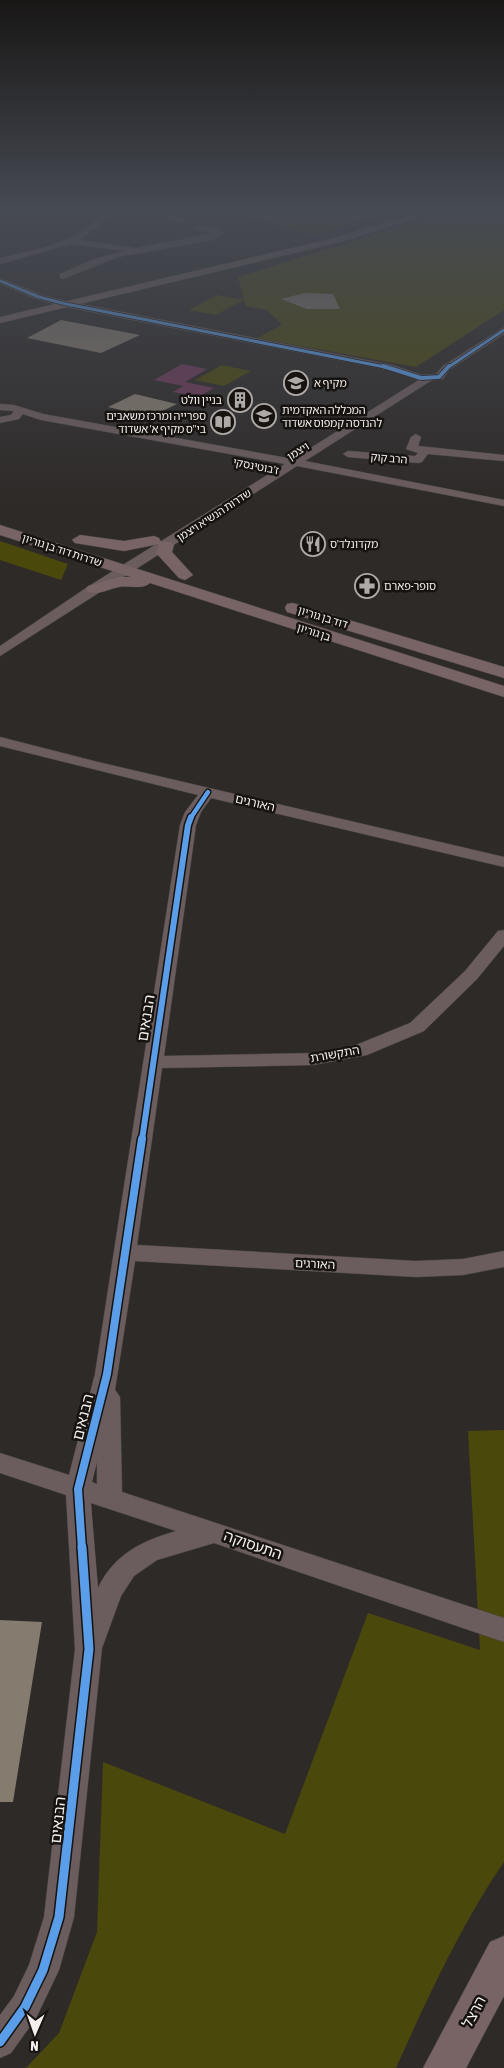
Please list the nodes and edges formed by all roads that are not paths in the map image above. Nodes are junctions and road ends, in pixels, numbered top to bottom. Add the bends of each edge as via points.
1 (26, 308) edge
2 (32, 308) edge
3 (49, 308) edge
4 (83, 308) edge
5 (94, 308) edge
6 (23, 309) junction
7 (42, 310) junction
8 (100, 311) junction
9 (0, 314) edge
10 (0, 320) edge
11 (504, 321) edge
12 (504, 330) edge
13 (420, 373) junction
14 (1, 406) edge
15 (20, 411) junction
16 (4, 420) edge
17 (416, 436) dead end
18 (424, 451) junction
19 (348, 454) dead end
20 (504, 458) edge
21 (294, 463) junction
22 (278, 467) junction
23 (504, 504) edge
24 (504, 512) edge
25 (0, 515) edge
26 (0, 530) edge
27 (160, 543) junction
28 (78, 547) junction
29 (126, 563) junction
30 (185, 575) junction
31 (84, 582) junction
32 (166, 584) junction
33 (0, 638) edge
34 (0, 652) edge
35 (504, 673) edge
36 (504, 692) edge
37 (2, 742) edge
38 (171, 783) junction
39 (208, 792) junction
40 (193, 812) junction
41 (504, 862) edge
42 (504, 935) edge
43 (152, 1062) junction
44 (124, 1252) junction
45 (504, 1259) edge
46 (107, 1374) junction
47 (0, 1463) edge
48 (78, 1489) junction
49 (110, 1500) junction
50 (214, 1532) junction
51 (504, 1630) edge
52 (88, 1649) junction
53 (504, 1956) edge
54 (0, 2042) edge
55 (444, 2068) edge

1 - 6 main road
2 - 6 main road
3 - 7 main road
4 - 8 street
5 - 8 main road
6 - 9 main road
7 - 8 main road via 72,308
7 - 10 main road
8 - 13 street
11 - 13 street, שדרות הנשיא ויצמן
12 - 13 street via 439,377
13 - 21 street, שדרות הנשיא ויצמן
13 - 22 street, ויצמן
14 - 15 street, ז'בוטינסקי
15 - 16 street via 19,415
15 - 22 street, ז'בוטינסקי
16 - 22 street, ז'בוטינסקי via 40,421
17 - 18 street, הרב קוק via 411,449
18 - 19 street, הרב קוק via 418,460
18 - 20 street, הרב קוק
21 - 22 street, שדרות הנשיא ויצמן
21 - 23 street, ז'בוטינסקי
22 - 24 street, ז'בוטינסקי
22 - 27 street, שדרות הנשיא ויצמן
25 - 28 main road
26 - 28 main road, שדרות דוד בן גוריון
27 - 28 main road
27 - 29 street, שדרות הנשיא ויצמן
27 - 30 main road via 166,558
28 - 29 main road, שדרות דוד בן גוריון
28 - 31 main road
29 - 30 main road, דוד בן גוריון
29 - 31 street, שדרות הנשיא ויצמן
29 - 32 main road, בן גוריון
30 - 35 main road, דוד בן גוריון
31 - 32 main road
31 - 33 street, שדרות הנשיא ויצמן
31 - 34 street, שדרות הנשיא ויצמן
32 - 36 main road, בן גוריון
37 - 38 street, האורגים
38 - 39 street, האורגים
38 - 40 street
39 - 40 street, הבנאים
39 - 41 street, האורגים
40 - 43 street, הבנאים via 188,825
42 - 43 street, התקשורת via 471,975 417,1026 360,1051 313,1059
43 - 44 street, הבנאים
44 - 45 street, האורגים via 387,1268 442,1268
44 - 46 street, הבנאים
46 - 48 street, הבנאים
46 - 49 street, הבנאים
47 - 48 street, התעסוקה
48 - 49 street, התעסוקה
48 - 52 street, הבנאים
49 - 50 street, התעסוקה
50 - 51 street, התעסוקה
50 - 52 street via 153,1549 130,1564 116,1580
52 - 54 street, הבנאים via 59,1917 43,1970 25,2007
53 - 55 main road, הרצל

